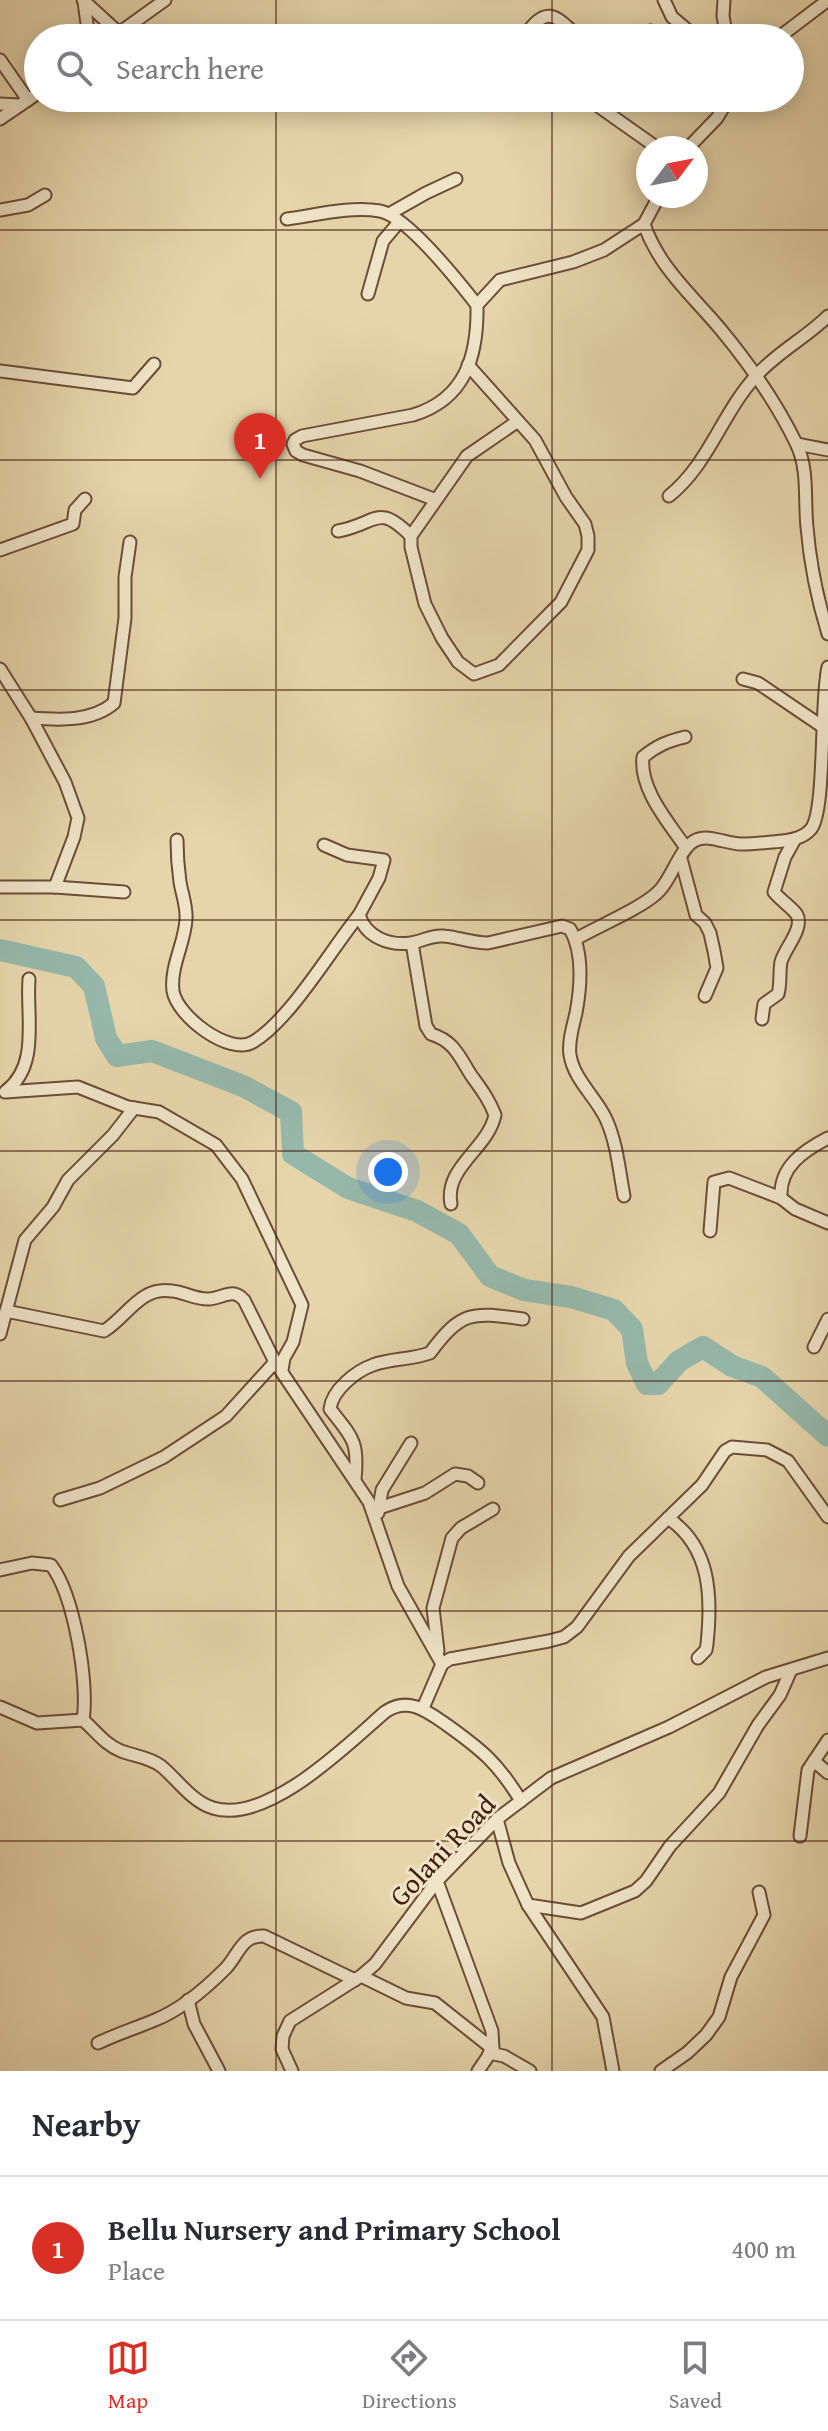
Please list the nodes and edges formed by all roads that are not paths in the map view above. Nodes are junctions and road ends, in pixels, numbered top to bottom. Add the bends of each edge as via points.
1 (165, 0) edge
2 (664, 0) edge
3 (724, 0) edge
4 (828, 0) edge
5 (83, 1) edge
6 (87, 24) edge
7 (105, 24) edge
8 (131, 24) edge
9 (534, 24) edge
10 (564, 24) edge
11 (681, 24) edge
12 (724, 24) edge
13 (796, 24) edge
14 (0, 60) edge
15 (24, 92) edge
16 (24, 100) edge
17 (24, 102) edge
18 (0, 104) edge
19 (606, 112) edge
20 (721, 112) edge
21 (0, 119) edge
22 (640, 136) edge
23 (700, 136) edge
24 (456, 179) dead end
25 (45, 195) dead end
26 (653, 208) edge
27 (0, 210) edge
28 (394, 218) junction
29 (287, 219) dead end
30 (644, 224) junction
31 (368, 294) dead end
32 (477, 305) junction
33 (828, 316) edge
34 (154, 364) dead end
35 (468, 365) junction
36 (0, 371) edge
37 (755, 376) junction
38 (518, 421) junction
39 (797, 444) junction
40 (828, 450) edge
41 (669, 496) dead end
42 (85, 499) dead end
43 (436, 500) junction
44 (338, 531) dead end
45 (411, 536) junction
46 (130, 542) dead end
47 (0, 550) edge
48 (828, 634) edge
49 (828, 667) edge
50 (0, 669) edge
51 (743, 679) dead end
52 (7, 683) junction
53 (0, 695) edge
54 (31, 718) junction
55 (823, 727) junction
56 (685, 737) dead end
57 (795, 839) junction
58 (177, 840) dead end
59 (324, 845) dead end
60 (684, 853) junction
61 (0, 887) edge
62 (55, 887) junction
63 (124, 892) dead end
64 (359, 915) junction
65 (576, 939) junction
66 (412, 943) junction
67 (29, 979) dead end
68 (705, 996) dead end
69 (762, 1019) dead end
70 (2, 1092) edge
71 (134, 1108) junction
72 (828, 1138) edge
73 (624, 1196) dead end
74 (781, 1198) junction
75 (451, 1204) dead end
76 (828, 1223) edge
77 (710, 1231) dead end
78 (6, 1311) junction
79 (523, 1319) dead end
80 (828, 1319) edge
81 (0, 1334) edge
82 (814, 1347) dead end
83 (278, 1366) junction
84 (411, 1443) dead end
85 (355, 1479) junction
86 (478, 1483) dead end
87 (60, 1500) dead end
88 (493, 1509) dead end
89 (378, 1514) junction
90 (828, 1517) edge
91 (668, 1518) junction
92 (0, 1570) edge
93 (698, 1658) dead end
94 (828, 1658) edge
95 (440, 1660) junction
96 (791, 1670) junction
97 (0, 1707) edge
98 (423, 1708) junction
99 (83, 1720) junction
100 (828, 1740) edge
101 (814, 1761) junction
102 (828, 1773) edge
103 (521, 1801) junction
104 (497, 1819) junction
105 (800, 1836) dead end
106 (437, 1881) junction
107 (759, 1892) dead end
108 (528, 1905) junction
109 (358, 1978) junction
110 (188, 2000) junction
111 (98, 2043) dead end
112 (491, 2051) junction
113 (219, 2071) edge
114 (292, 2071) edge
115 (478, 2071) edge
116 (530, 2071) edge
117 (613, 2071) edge
118 (661, 2071) edge

1 - 8 street
2 - 11 street
3 - 12 street
4 - 13 street
5 - 6 street
5 - 7 street
9 - 10 street via 546,15
14 - 15 street
16 - 18 street
17 - 21 street
19 - 22 street
20 - 23 street
24 - 28 street via 426,193
25 - 27 street via 28,205
26 - 30 street
28 - 29 street via 354,210
28 - 31 street
28 - 32 street via 415,234
30 - 32 street via 604,250 500,280
30 - 37 street via 664,264
32 - 35 street
33 - 37 street
34 - 36 street via 133,388
35 - 38 street
35 - 43 street via 457,389 430,410 302,436 293,444 303,455
37 - 39 street
37 - 41 street via 708,451
38 - 43 street via 467,456
38 - 45 street via 585,524 588,550 561,602 499,665 474,674 458,662 425,604
39 - 40 street
39 - 48 street via 805,478 813,584
42 - 47 street via 75,510 73,524
43 - 45 street
44 - 45 street via 385,516
46 - 54 street via 114,703 105,711 74,719
49 - 55 street
50 - 52 street
51 - 55 street via 758,683
52 - 53 street
52 - 54 street
54 - 62 street via 78,818
55 - 57 street via 815,821 810,831
56 - 60 street via 652,749 641,768
57 - 60 street via 741,844 704,837
57 - 69 street via 774,892 795,912 797,927 781,963 778,994 764,1004
58 - 64 street via 186,922 173,991 191,1022 214,1037 242,1046 270,1029
59 - 64 street via 347,855 384,860
60 - 65 street via 659,892
60 - 68 street via 696,915 710,933 717,968
61 - 62 street
62 - 63 street
64 - 66 street via 363,927 376,937
65 - 66 street via 562,926 488,943 430,936
65 - 73 street via 580,991 570,1053 611,1131
66 - 75 street via 426,1026 455,1047 495,1115 488,1136 457,1172 448,1191
67 - 70 street via 23,1073
70 - 71 street via 78,1087
71 - 78 street via 68,1180 25,1240
71 - 83 street via 159,1112 205,1137 242,1179 302,1305 293,1342
72 - 74 street via 801,1153 780,1185
74 - 76 street
74 - 77 street via 729,1178 714,1182
78 - 81 street
78 - 83 street via 104,1331 156,1290 209,1299 239,1294
79 - 85 street via 466,1317 447,1330 430,1353 374,1364 342,1386 330,1409 352,1438
80 - 82 street
83 - 85 street
83 - 87 street via 226,1416 164,1457 100,1488
84 - 89 street via 382,1490
85 - 89 street
86 - 89 street via 455,1474
88 - 95 street via 452,1538 433,1608
89 - 95 street via 398,1586
90 - 91 street via 788,1461 767,1450 732,1447
91 - 93 street via 682,1527 707,1576 706,1650
91 - 95 street via 629,1556 564,1637
92 - 99 street via 32,1563 51,1565 59,1575 83,1673
94 - 96 street, Golani Road
95 - 98 street
96 - 103 street, Golani Road via 551,1778
96 - 108 street via 719,1793 635,1891 581,1913
97 - 99 street via 37,1723
98 - 99 street via 394,1706 283,1794 229,1810 196,1799 158,1764 103,1741
98 - 103 street via 475,1743
100 - 101 street
101 - 102 street
101 - 105 street via 808,1770
103 - 104 street, Golani Road
104 - 106 street, Golani Road
104 - 108 street
106 - 109 street, Golani Road via 375,1964
106 - 112 street via 488,2019
107 - 118 street via 764,1915 731,1977 719,2017 687,2053
108 - 117 street via 603,2017
109 - 110 street via 254,1935
109 - 112 street via 406,1998 435,2003
109 - 114 street, Golani Road via 290,2021 282,2049
110 - 111 street via 157,2020
110 - 113 street via 194,2024
112 - 115 street
112 - 116 street

